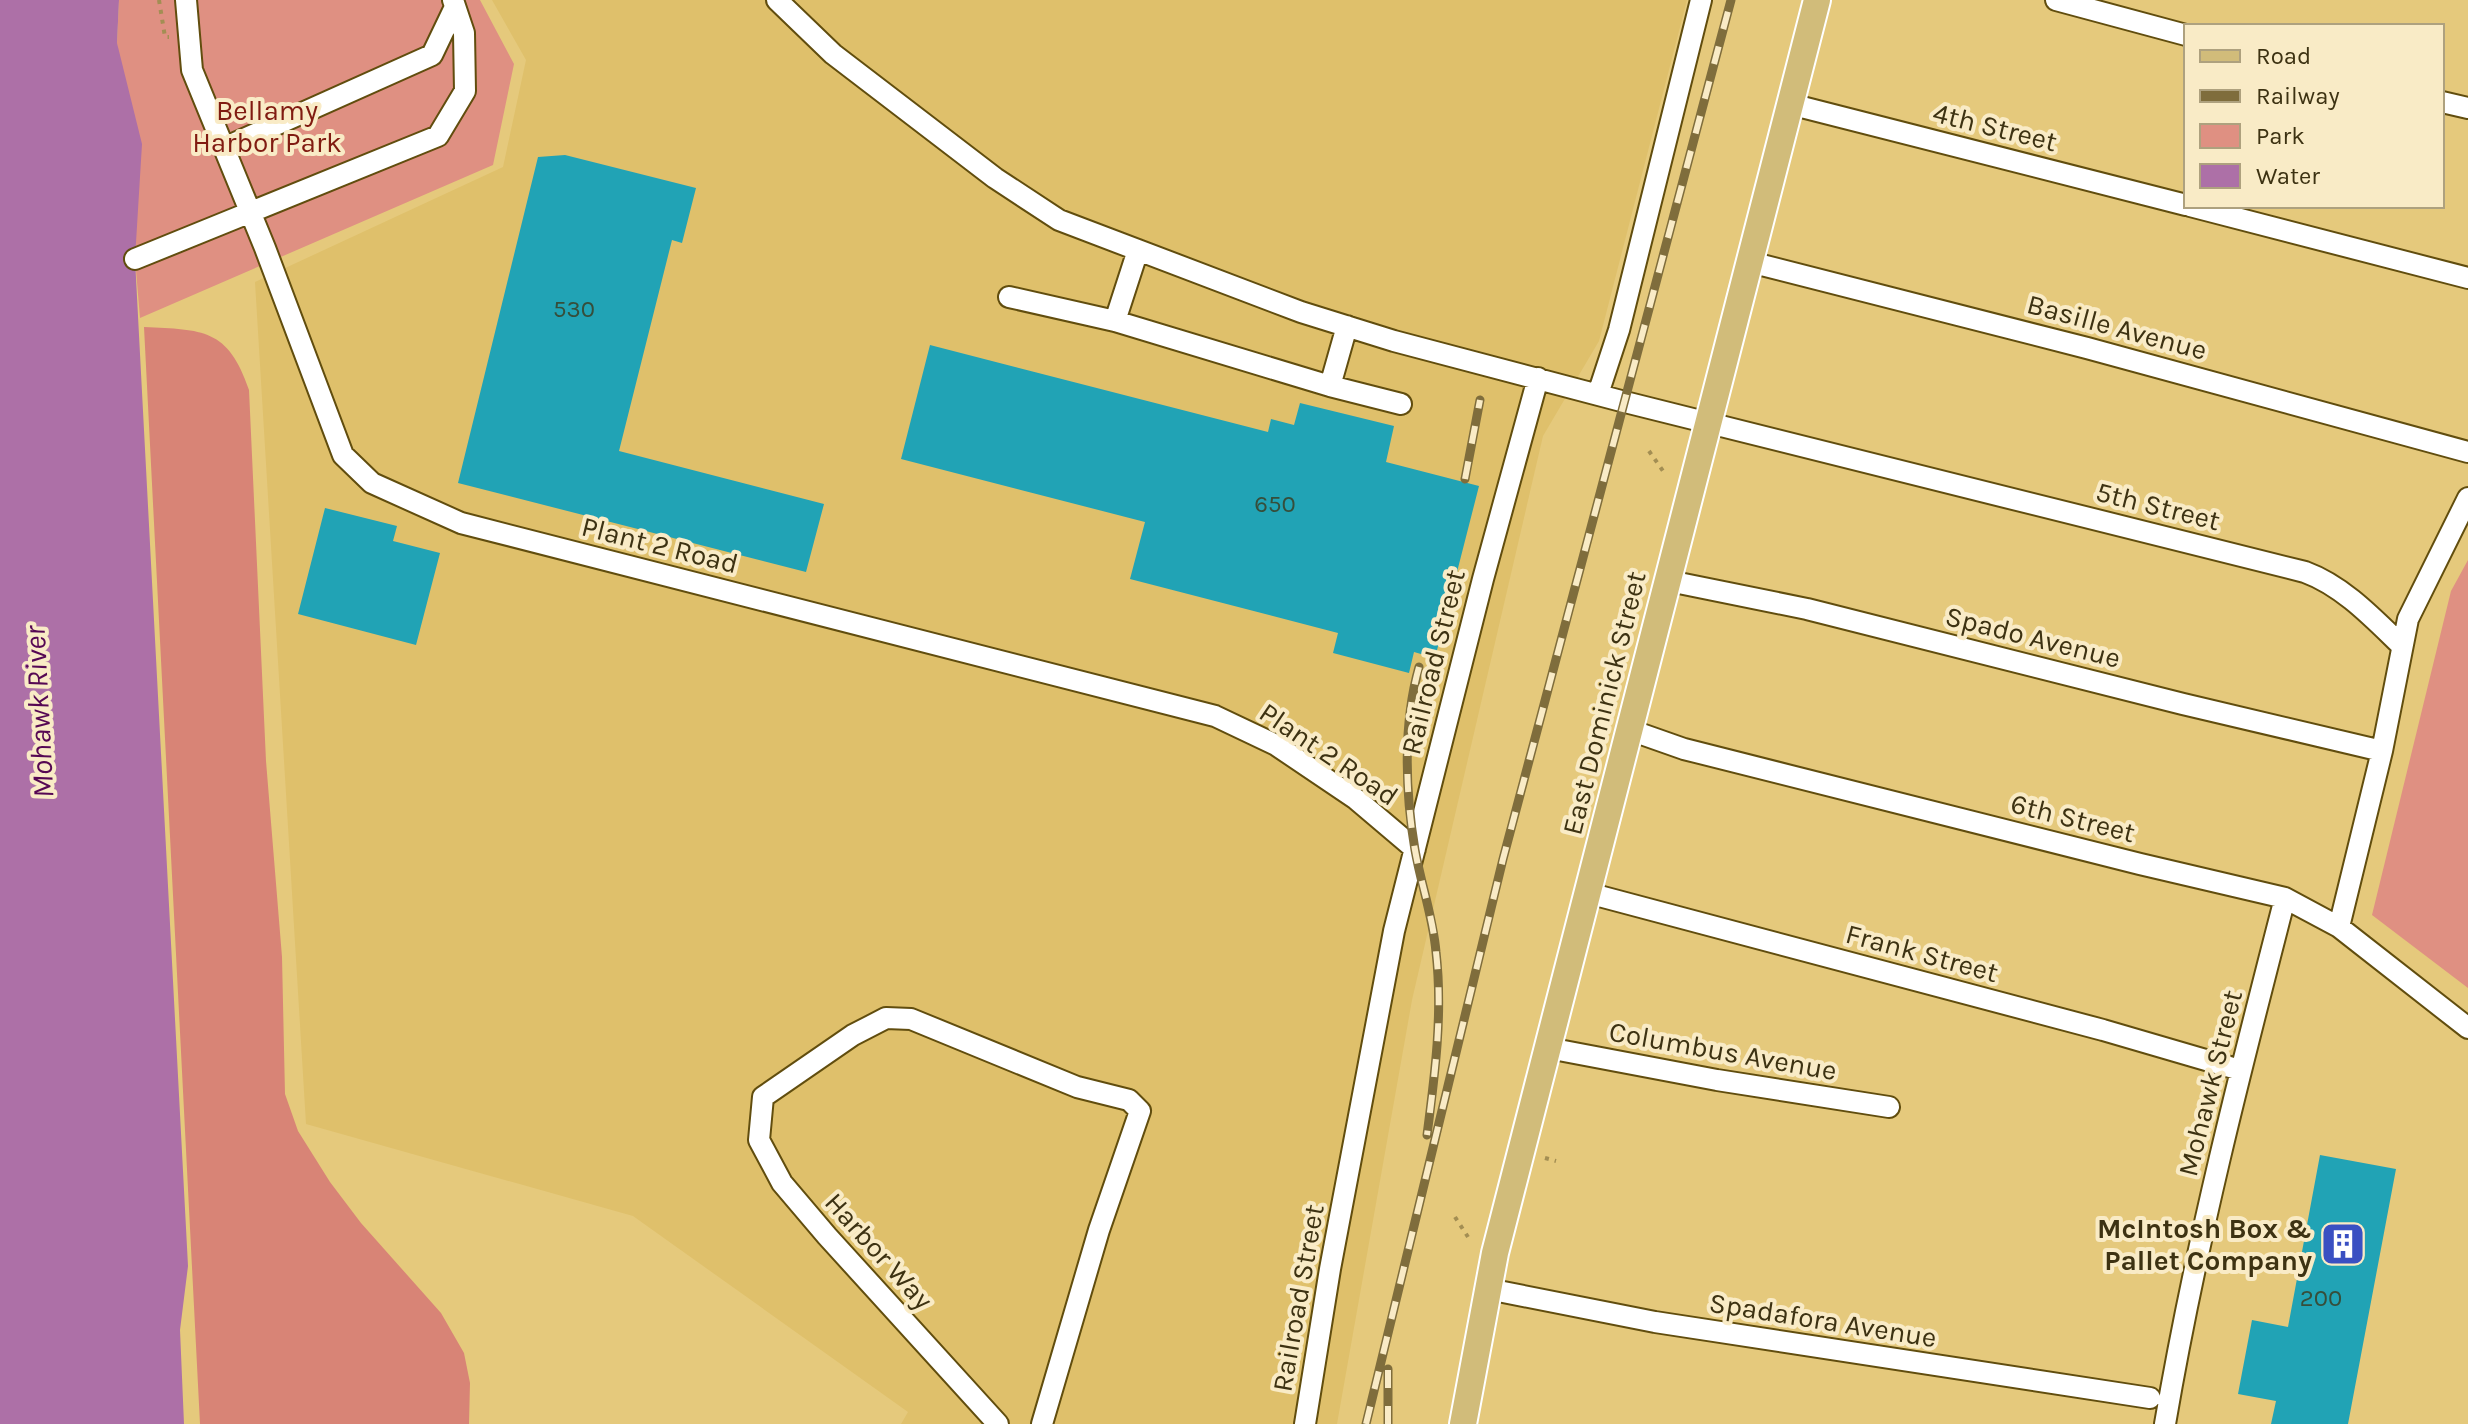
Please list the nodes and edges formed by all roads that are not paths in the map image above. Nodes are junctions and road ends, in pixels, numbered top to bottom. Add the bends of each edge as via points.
1 (186, 0) edge
2 (777, 0) edge
3 (1701, 0) edge
4 (1817, 0) edge
5 (2056, 0) edge
6 (454, 3) edge
7 (2184, 34) edge
8 (2444, 102) edge
9 (1790, 104) junction
10 (2468, 108) edge
11 (224, 148) junction
12 (2184, 204) edge
13 (2200, 208) edge
14 (250, 211) junction
15 (1138, 250) junction
16 (135, 259) dead end
17 (1750, 262) junction
18 (2468, 278) edge
19 (1009, 297) dead end
20 (1115, 321) junction
21 (1347, 326) junction
22 (1538, 378) junction
23 (1330, 386) junction
24 (1598, 394) junction
25 (1401, 404) dead end
26 (1709, 423) junction
27 (2468, 452) edge
28 (2468, 498) edge
29 (1669, 581) junction
30 (2402, 646) junction
31 (1630, 730) junction
32 (2382, 751) junction
33 (1415, 849) junction
34 (1588, 893) junction
35 (2285, 898) junction
36 (2339, 927) junction
37 (2468, 1028) edge
38 (1548, 1048) junction
39 (2240, 1070) junction
40 (1889, 1107) dead end
41 (1488, 1289) junction
42 (2150, 1398) dead end
43 (998, 1424) edge
44 (1042, 1424) edge
45 (1305, 1424) edge
46 (1463, 1424) edge
47 (2165, 1424) edge

1 - 11 street, Plant 2 Road via 192,70
2 - 15 street via 833,54 995,178 1059,220
3 - 24 street via 1619,330
4 - 9 main road, East Dominick Street
5 - 7 street
6 - 11 street via 432,55
6 - 14 street via 464,33 465,91 438,136
8 - 10 street
9 - 12 street, 4th Street
9 - 17 main road, East Dominick Street
11 - 14 street, Plant 2 Road
13 - 18 street, 4th Street
14 - 16 street
14 - 33 street, Plant 2 Road via 343,455 372,483 461,523 1215,716 1276,745 1356,799
15 - 20 street
15 - 21 street
17 - 26 main road, East Dominick Street
17 - 27 street, Basille Avenue
19 - 20 street
20 - 23 street
21 - 22 street
21 - 23 street
22 - 24 street
22 - 33 street, Railroad Street
23 - 25 street
24 - 26 street, 5th Street
26 - 29 main road, East Dominick Street
26 - 30 street, 5th Street via 2305,572 2322,578 2364,610
28 - 30 street via 2408,619
29 - 31 main road, East Dominick Street
29 - 32 street, Spado Avenue via 1807,609
30 - 32 street
31 - 34 main road, East Dominick Street
31 - 35 street, 6th Street via 1684,749
32 - 36 street
33 - 45 street, Railroad Street via 1394,931
34 - 38 main road, East Dominick Street
34 - 39 street, Frank Street
35 - 36 street, 6th Street
35 - 39 street, Mohawk Street
36 - 37 street, 6th Street
38 - 40 street, Columbus Avenue
38 - 41 main road, East Dominick Street
39 - 47 street, Mohawk Street
41 - 42 street, Spadafora Avenue via 1655,1322
41 - 46 main road, East Dominick Street
43 - 44 street, Harbor Way via 782,1183 759,1140 763,1097 886,1018 911,1019 1077,1087 1129,1100 1140,1111

